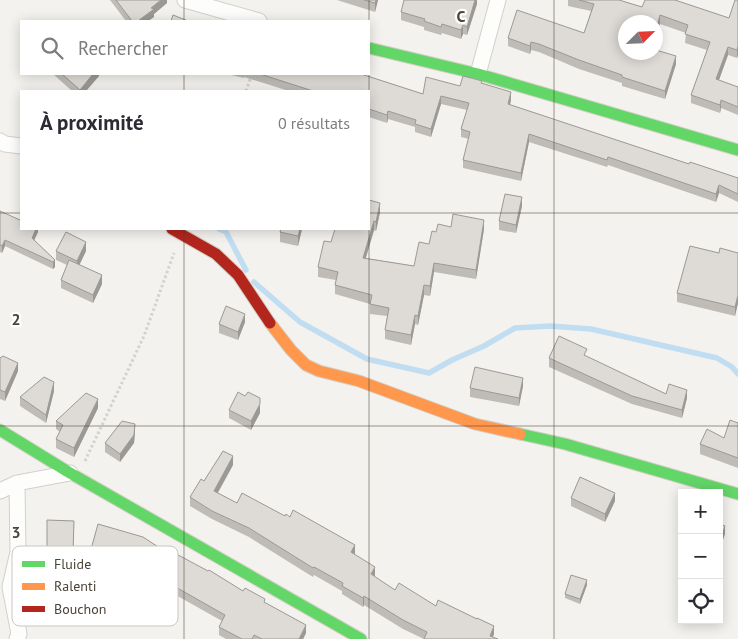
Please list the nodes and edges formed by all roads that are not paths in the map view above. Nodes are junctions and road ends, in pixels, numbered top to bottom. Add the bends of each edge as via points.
1 (186, 0) edge
2 (498, 0) edge
3 (256, 20) edge
4 (370, 48) edge
5 (478, 74) junction
6 (0, 141) edge
7 (20, 146) edge
8 (738, 150) edge
9 (177, 231) edge
10 (0, 430) edge
11 (70, 474) junction
12 (17, 483) junction
13 (0, 491) edge
14 (738, 494) edge
15 (18, 546) edge
16 (12, 578) edge
17 (12, 597) edge
18 (18, 626) edge
19 (17, 639) edge
20 (361, 639) edge

1 - 3 street
2 - 5 street
4 - 5 street
5 - 8 street
6 - 7 street
9 - 14 street via 216,254 238,275 268,320 306,365 475,424 564,444
10 - 11 street
11 - 12 street
11 - 20 street
12 - 13 street
12 - 15 street
16 - 17 street
18 - 19 street

